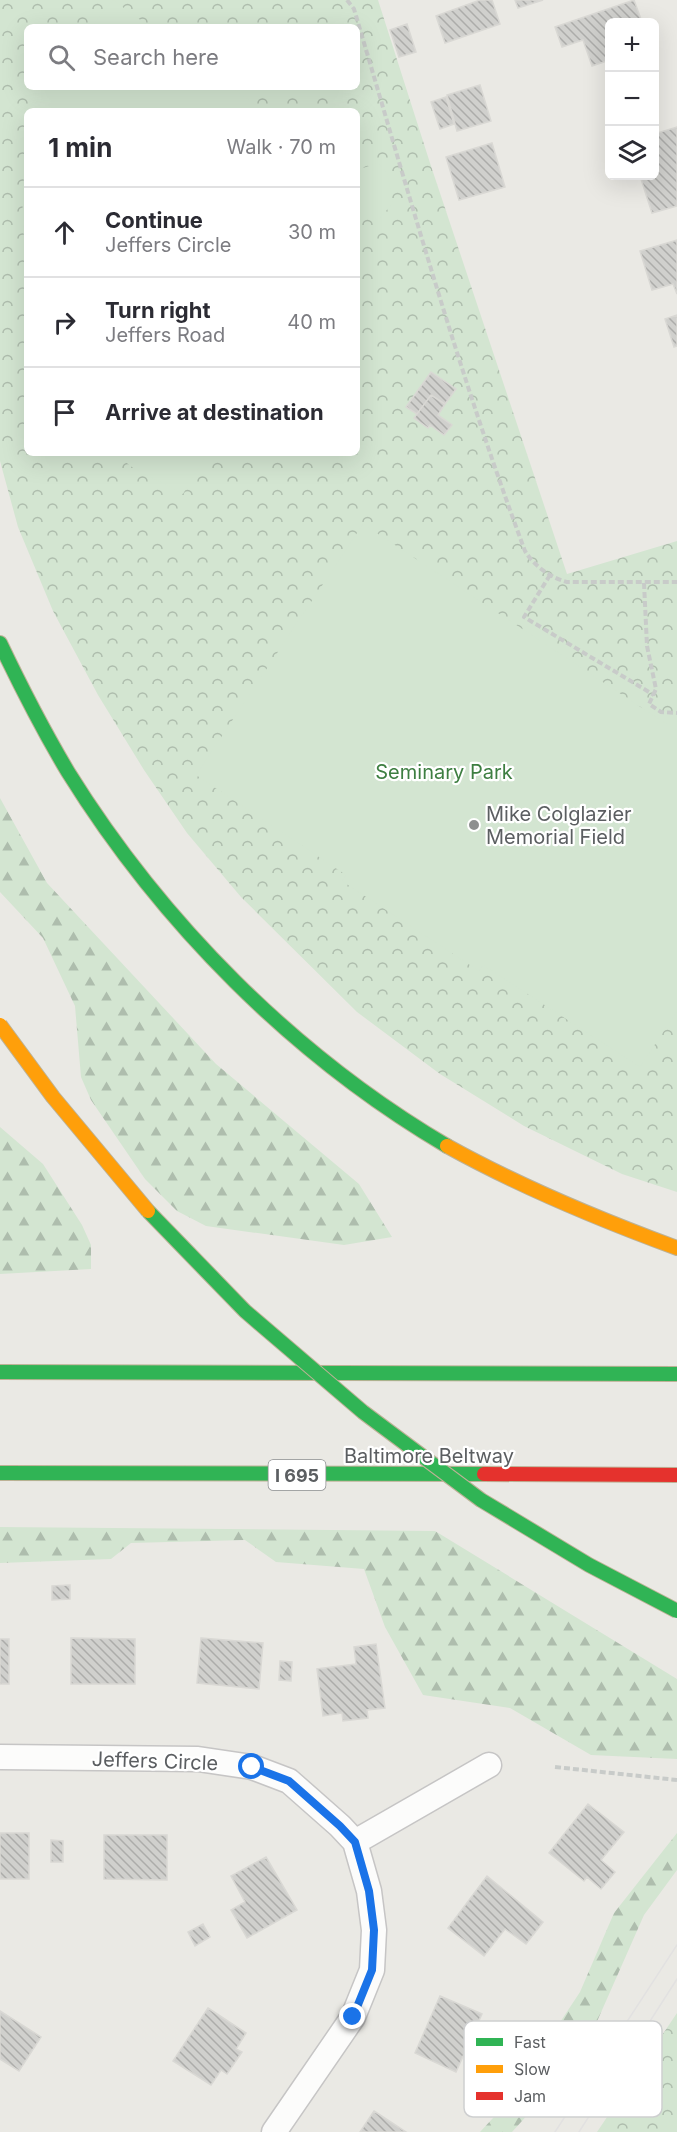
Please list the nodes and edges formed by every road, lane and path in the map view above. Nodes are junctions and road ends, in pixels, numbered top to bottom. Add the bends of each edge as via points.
1 (347, 0) edge
2 (358, 24) edge
3 (360, 29) edge
4 (550, 575) junction
5 (677, 582) edge
6 (644, 583) junction
7 (0, 643) edge
8 (654, 695) junction
9 (677, 713) edge
10 (0, 1025) edge
11 (677, 1248) edge
12 (0, 1372) edge
13 (677, 1374) edge
14 (0, 1473) edge
15 (677, 1475) edge
16 (593, 1476) junction
17 (666, 1489) dead end
18 (677, 1611) edge
19 (0, 1757) edge
20 (489, 1765) dead end
21 (555, 1767) dead end
22 (677, 1780) edge
23 (355, 1842) junction
24 (274, 2132) edge

1 - 2 path
3 - 4 path via 434,282 503,492 525,551
4 - 6 path via 567,582
4 - 8 path via 524,617
5 - 6 path
6 - 8 path
7 - 11 highway via 54,748 109,835 159,900 265,1010 323,1060 425,1133 568,1207
8 - 9 path via 649,704 661,712
10 - 18 highway, bridge via 140,1203 254,1319 363,1412 481,1500 589,1565
12 - 13 highway
14 - 16 highway, Baltimore Beltway / I 695
15 - 16 highway, Baltimore Beltway / I 695
16 - 17 highway
19 - 23 street, Jeffers Circle via 198,1759 252,1767 289,1781
20 - 23 street
21 - 22 path
23 - 24 street via 374,1930 372,1970 353,2017

